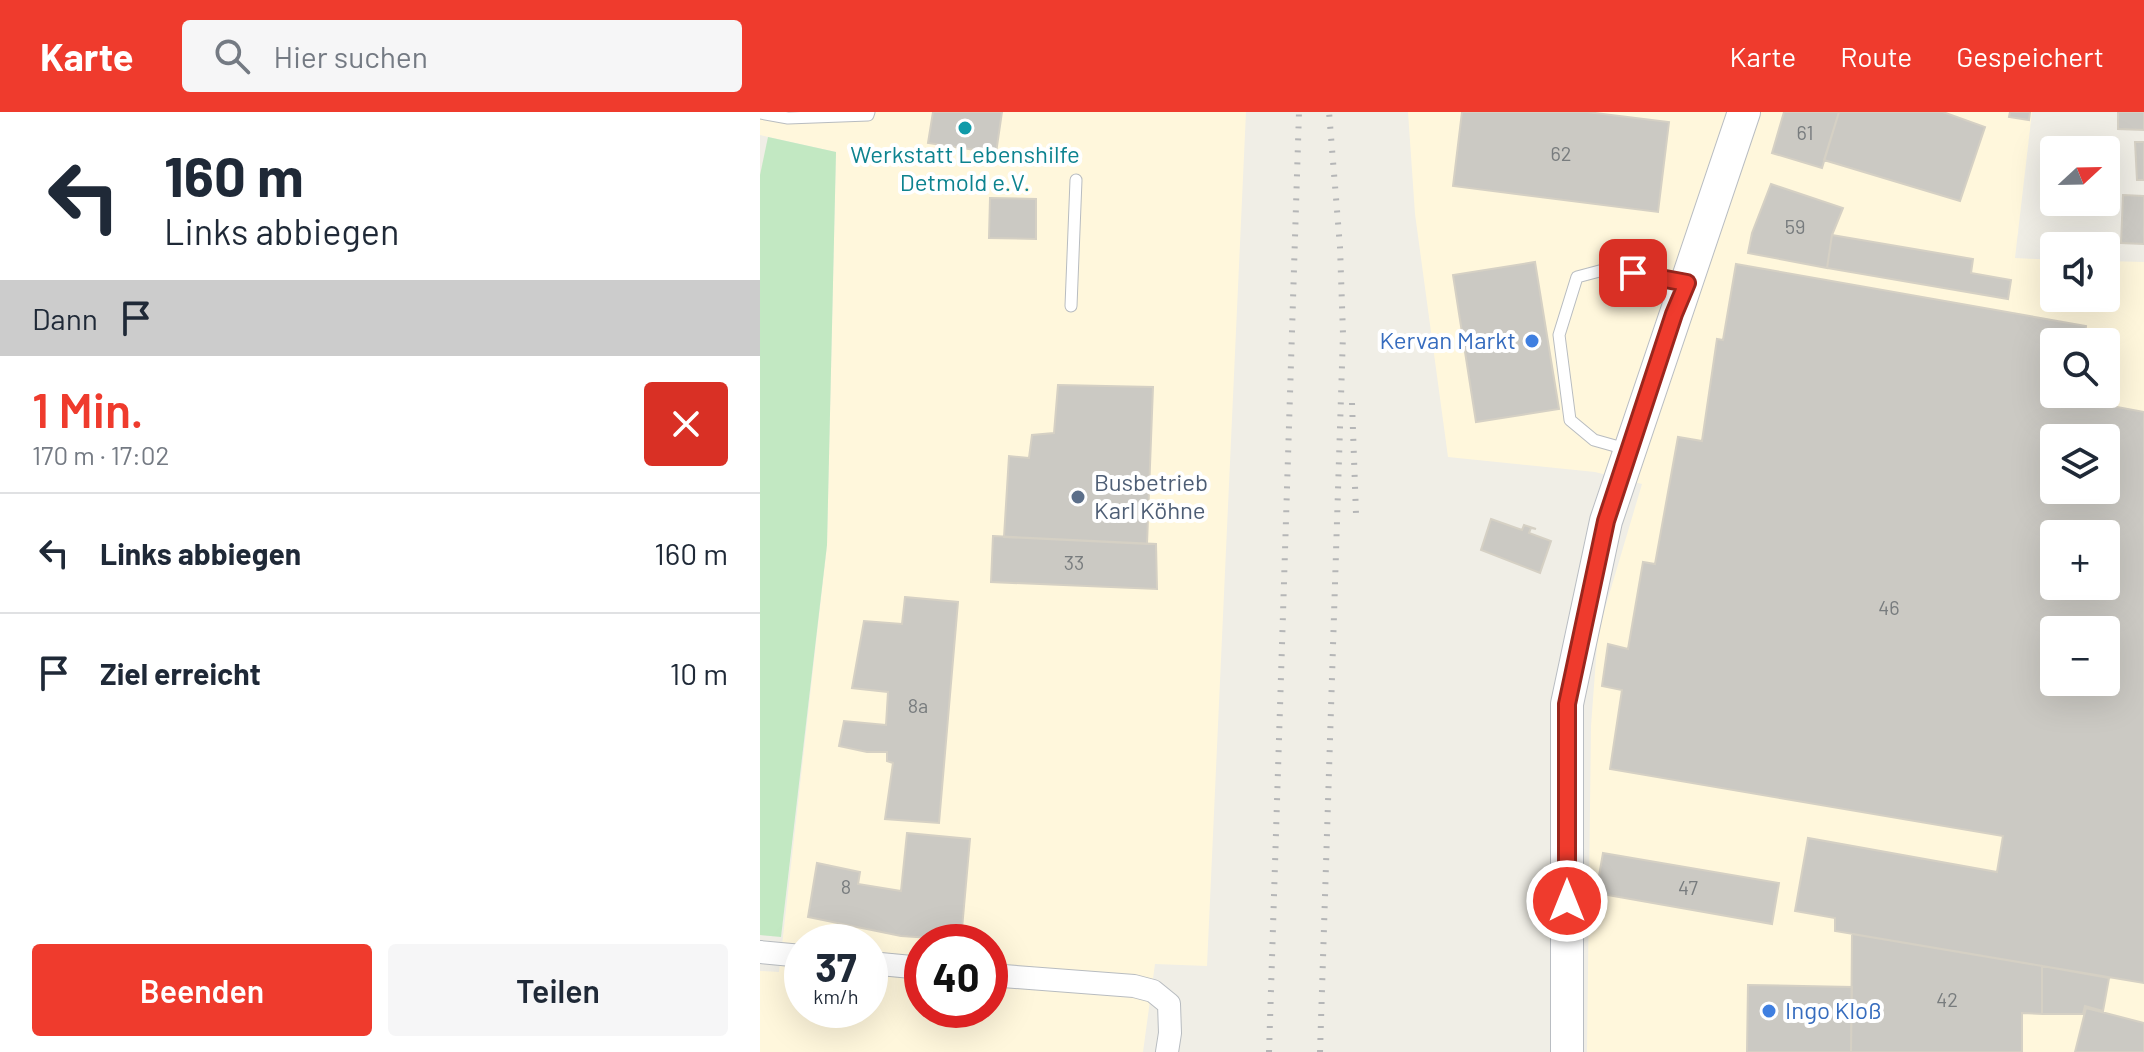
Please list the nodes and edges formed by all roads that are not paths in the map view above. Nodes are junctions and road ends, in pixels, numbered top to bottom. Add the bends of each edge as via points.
1 (869, 112) edge
2 (1744, 112) edge
3 (760, 113) edge
4 (1076, 180) dead end
5 (1687, 283) junction
6 (1071, 306) dead end
7 (1631, 451) junction
8 (760, 952) edge
9 (784, 954) edge
10 (1008, 976) edge
11 (1167, 1052) edge
12 (1567, 1052) edge

1 - 3 lane via 788,118
2 - 5 street
4 - 6 lane
5 - 7 street
5 - 7 lane via 1607,269 1577,277 1559,335 1570,420 1594,440
7 - 12 street via 1606,521 1567,704
8 - 9 street
10 - 11 street via 1153,991 1169,1004

